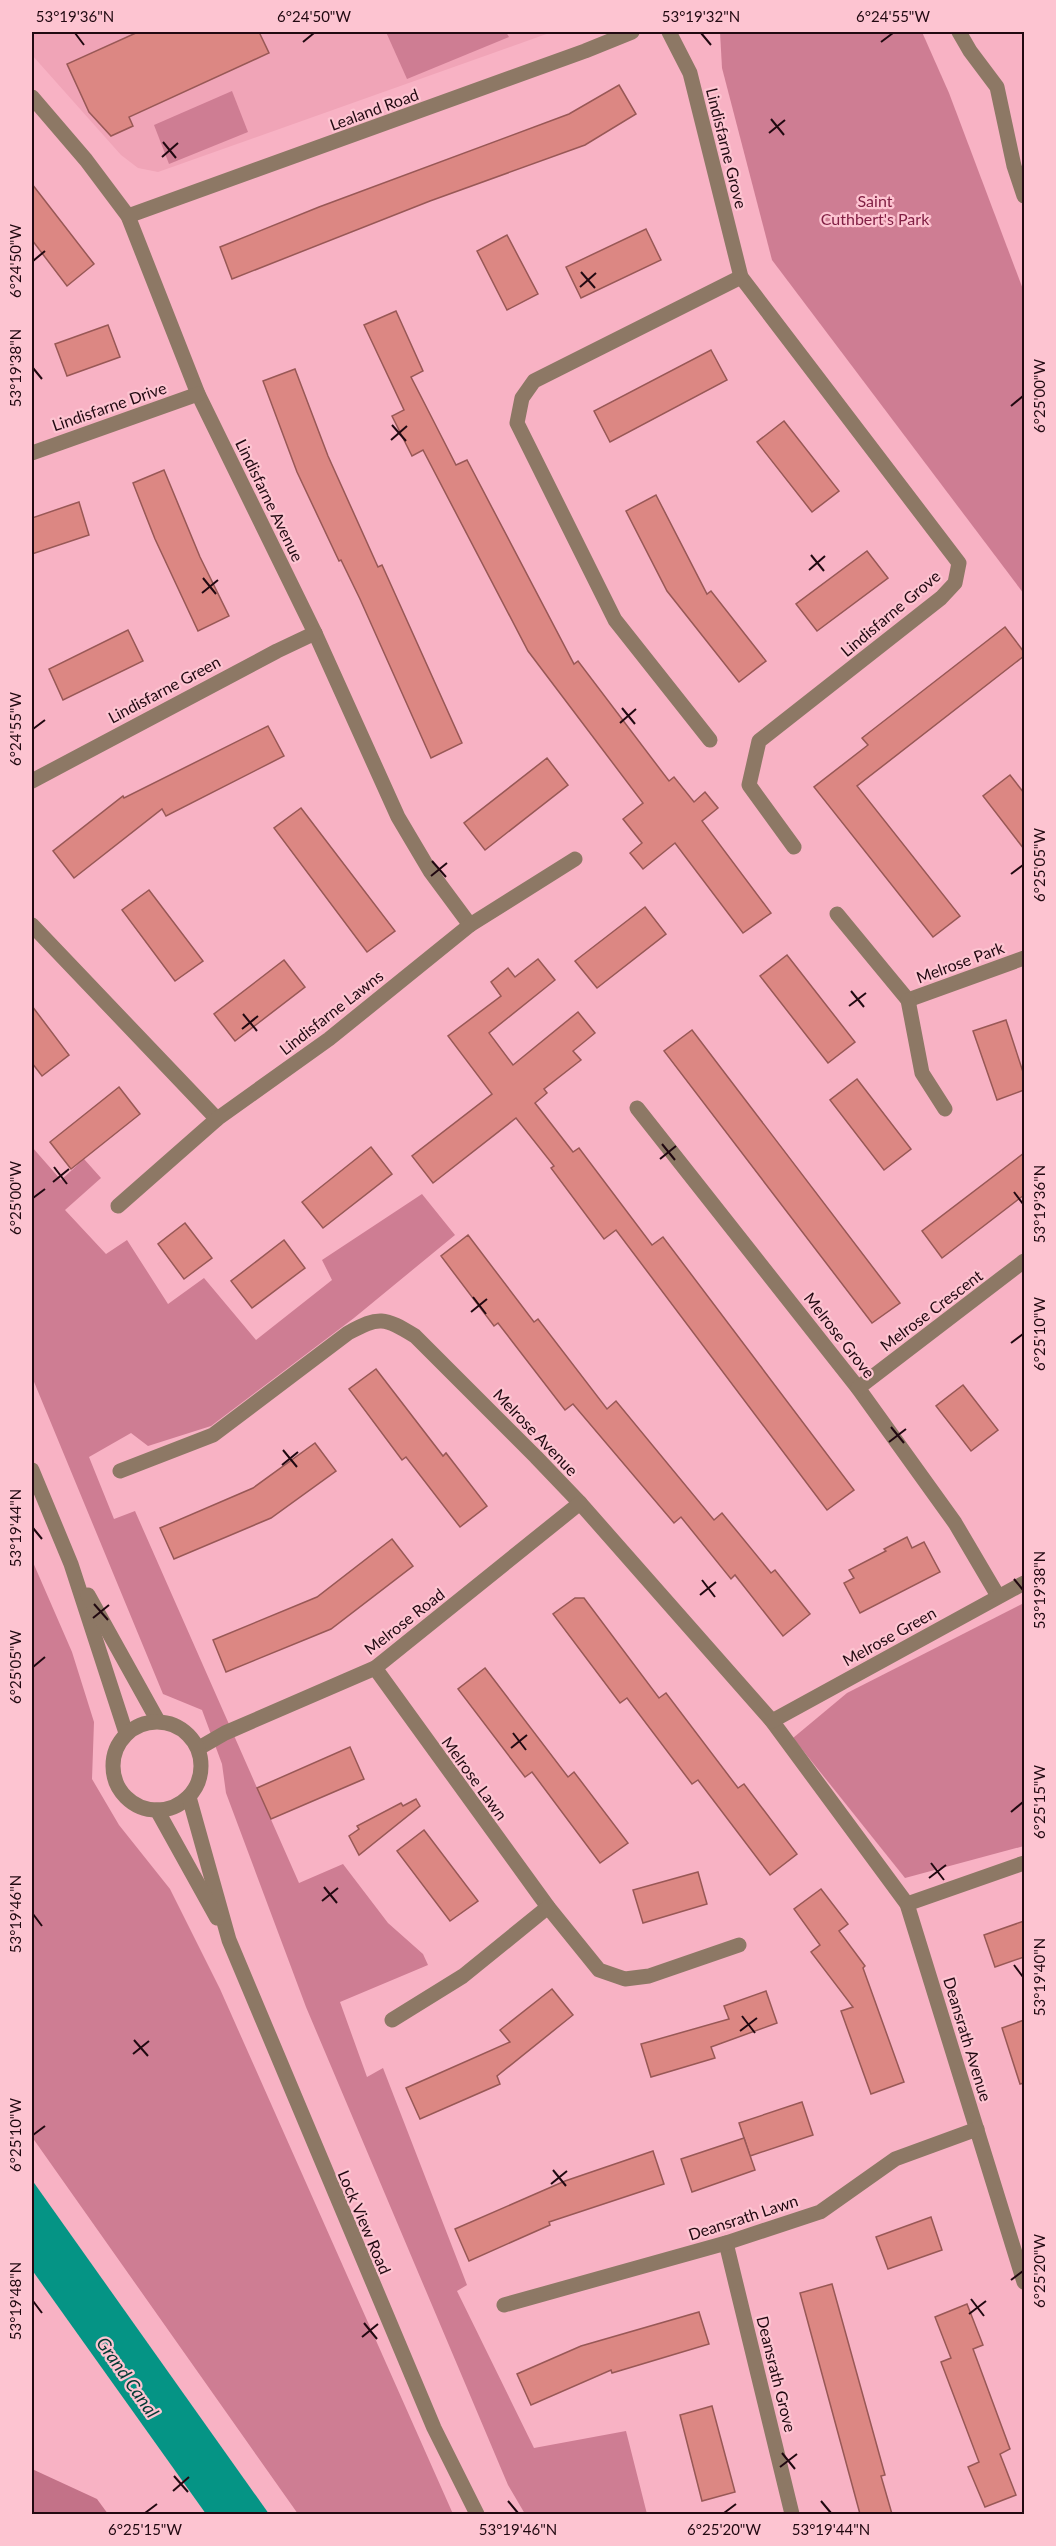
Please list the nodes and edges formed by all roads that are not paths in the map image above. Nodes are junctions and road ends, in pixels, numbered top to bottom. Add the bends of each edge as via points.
1 (632, 32) edge
2 (669, 32) edge
3 (959, 32) edge
4 (32, 97) edge
5 (1024, 196) edge
6 (128, 216) junction
7 (741, 277) junction
8 (198, 394) junction
9 (32, 453) edge
10 (315, 633) junction
11 (710, 740) dead end
12 (32, 781) edge
13 (794, 847) dead end
14 (576, 859) dead end
15 (837, 914) dead end
16 (32, 925) edge
17 (470, 925) junction
18 (1024, 958) edge
19 (908, 1000) junction
20 (637, 1108) dead end
21 (945, 1109) dead end
22 (217, 1119) junction
23 (117, 1206) dead end
24 (1024, 1261) edge
25 (858, 1388) junction
26 (32, 1470) edge
27 (120, 1471) dead end
28 (579, 1503) junction
29 (71, 1564) junction
30 (1024, 1583) edge
31 (998, 1596) junction
32 (375, 1668) junction
33 (158, 1721) junction
34 (772, 1721) junction
35 (126, 1734) junction
36 (199, 1748) junction
37 (189, 1797) junction
38 (157, 1810) junction
39 (845, 1822) joint
40 (1024, 1863) edge
41 (908, 1904) junction
42 (548, 1907) junction
43 (229, 1940) junction
44 (739, 1945) dead end
45 (392, 2020) dead end
46 (976, 2129) junction
47 (726, 2243) junction
48 (1024, 2282) edge
49 (504, 2305) dead end
50 (477, 2514) edge
51 (792, 2514) edge

1 - 6 street, Lealand Road
2 - 7 street, Lindisfarne Grove via 690,73
3 - 5 street via 997,87
4 - 6 street, Lindisfarne Avenue
6 - 8 street, Lindisfarne Avenue
7 - 11 street via 534,381 522,398 517,423 615,620
7 - 13 street, Lindisfarne Grove via 959,563 955,582 940,598 759,741 749,785
8 - 9 street, Lindisfarne Drive
8 - 10 street, Lindisfarne Avenue
10 - 12 street, Lindisfarne Green
10 - 17 street, Lindisfarne Avenue via 398,816 430,871
14 - 17 street, Lindisfarne Lawns
15 - 19 street, Melrose Park
16 - 22 street
17 - 22 street, Lindisfarne Lawns via 329,1039
18 - 19 street, Melrose Park
19 - 21 street, Melrose Park via 922,1073
20 - 25 street, Melrose Grove
22 - 23 street, Lindisfarne Lawns
24 - 25 street, Melrose Crescent
25 - 31 street, Melrose Grove via 955,1523
26 - 29 street
27 - 28 street, Melrose Avenue via 213,1435 348,1333 372,1320 393,1322 415,1336
28 - 32 street, Melrose Road
28 - 34 street, Melrose Avenue
29 - 33 street
29 - 35 street
30 - 31 street, Melrose Green
31 - 34 street, Melrose Green
32 - 36 street, Melrose Road
32 - 42 street, Melrose Lawn
33 - 35 street via 146,1722
33 - 36 street via 182,1728
34 - 39 street, Melrose Avenue
35 - 38 street via 117,1746 113,1775 129,1800 142,1808
36 - 37 street via 201,1774
37 - 38 street via 179,1805
37 - 43 street, Lock View Road
38 - 43 street, Lock View Road
39 - 41 street, Deansrath Avenue
40 - 41 street
41 - 46 street, Deansrath Avenue
42 - 44 street, Melrose Lawn via 599,1970 625,1979 649,1976
42 - 45 street via 463,1976
43 - 50 street, Lock View Road via 434,2428
46 - 47 street, Deansrath Lawn via 895,2158 820,2212
46 - 48 street, Deansrath Avenue
47 - 49 street, Deansrath Lawn
47 - 51 street, Deansrath Grove

